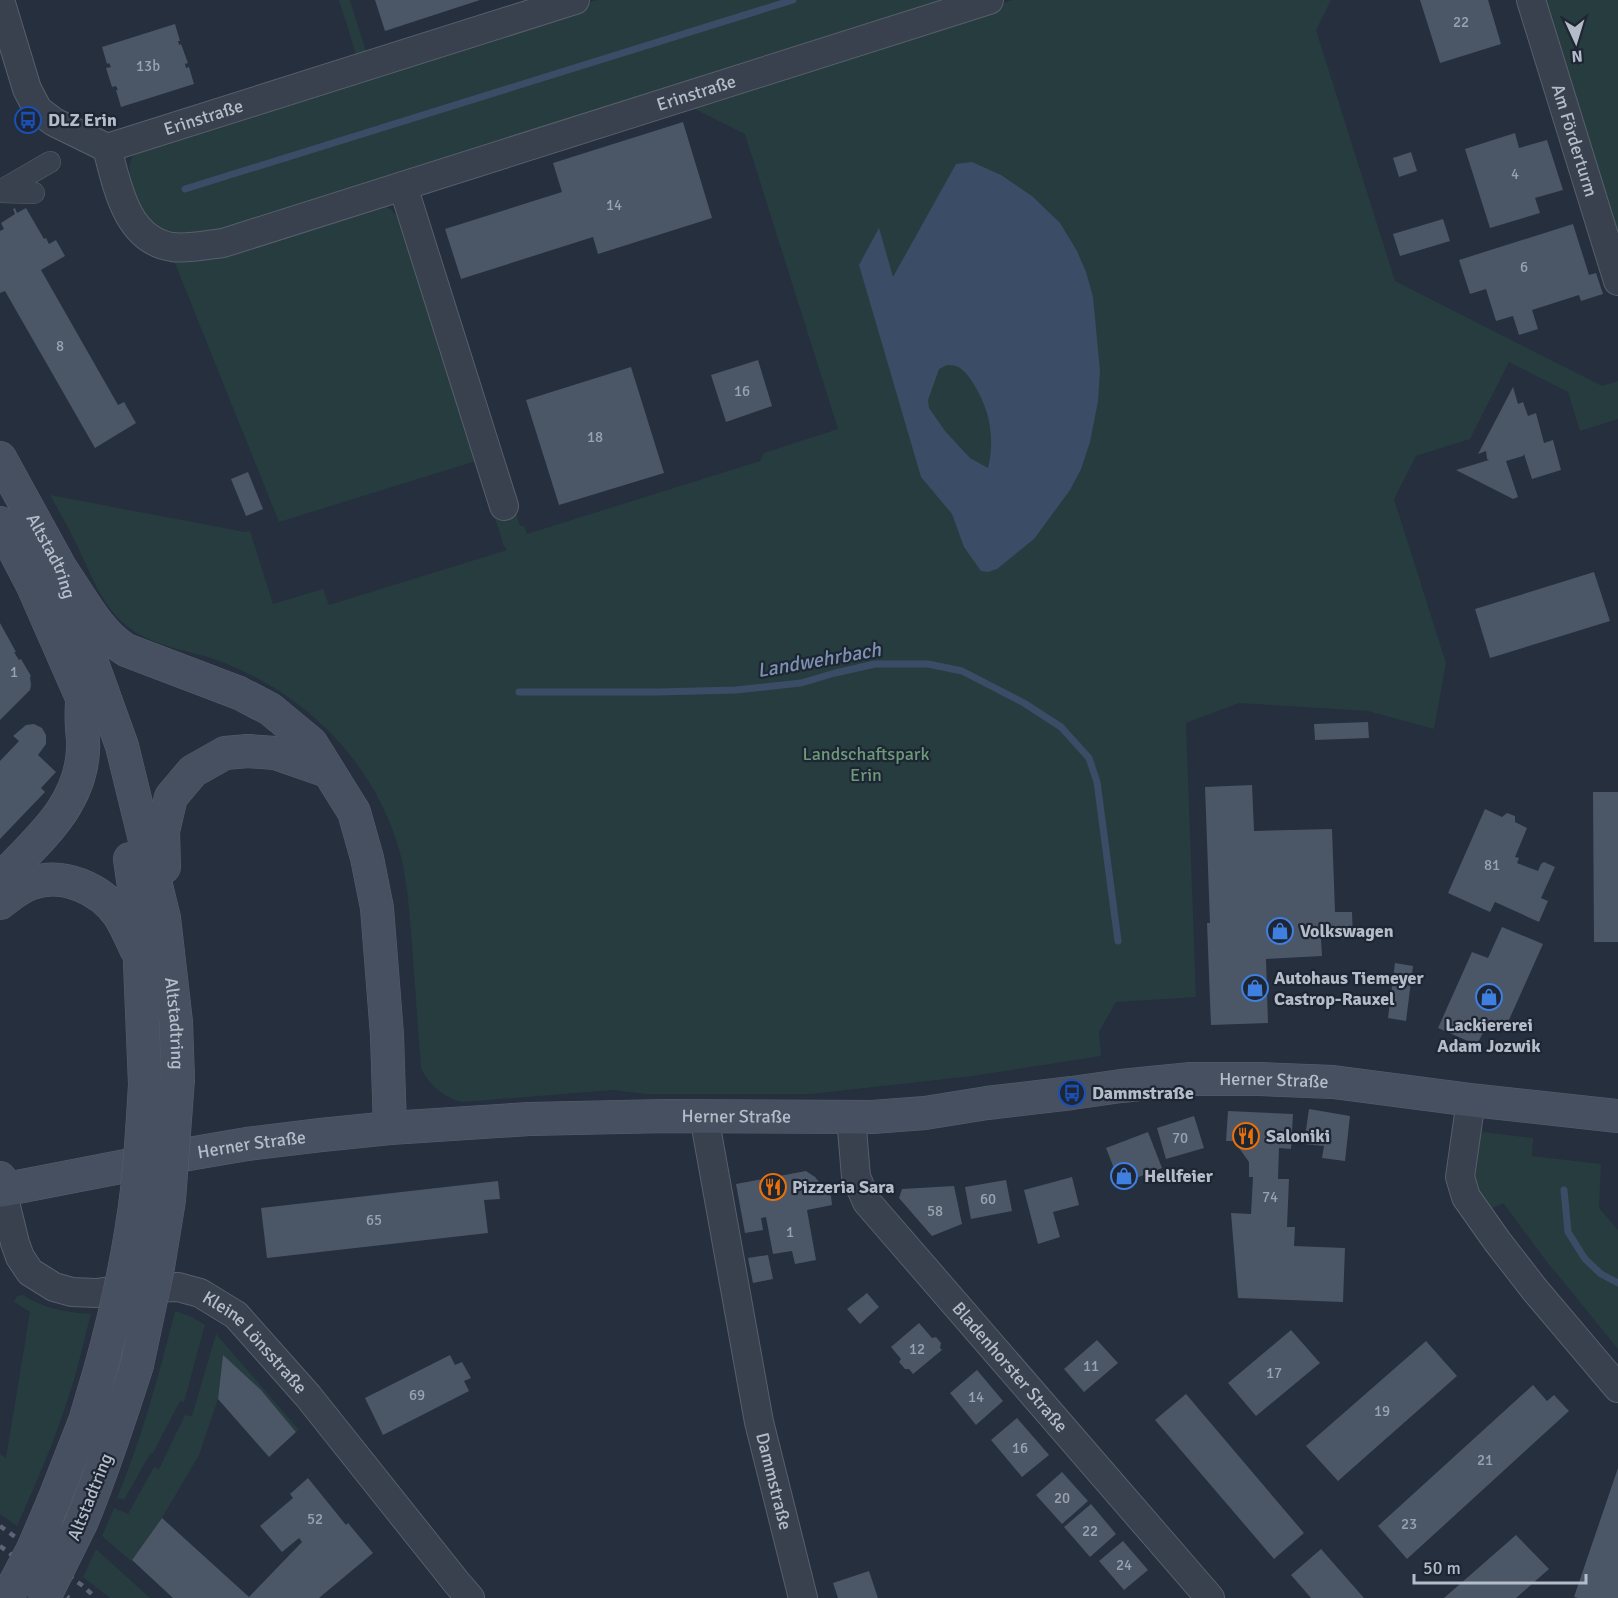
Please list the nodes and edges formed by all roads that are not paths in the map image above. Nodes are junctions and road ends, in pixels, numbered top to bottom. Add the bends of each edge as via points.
1 (0, 0) edge
2 (575, 0) edge
3 (989, 0) edge
4 (1531, 0) edge
5 (107, 148) junction
6 (50, 162) dead end
7 (403, 186) junction
8 (0, 191) edge
9 (34, 193) dead end
10 (1618, 281) edge
11 (0, 458) edge
12 (504, 506) dead end
13 (0, 523) edge
14 (61, 569) junction
15 (82, 699) junction
16 (327, 771) junction
17 (0, 880) edge
18 (0, 903) edge
19 (164, 918) junction
20 (139, 956) junction
21 (1471, 1100) junction
22 (704, 1116) junction
23 (1618, 1116) edge
24 (851, 1117) junction
25 (390, 1128) junction
26 (1, 1184) edge
27 (1618, 1388) edge
28 (7, 1598) edge
29 (44, 1598) edge
30 (471, 1598) edge
31 (803, 1598) edge
32 (1210, 1598) edge

1 - 5 street via 27,89 38,110
2 - 5 street, Erinstraße
3 - 7 street, Erinstraße
4 - 10 street, Am Förderturm
5 - 7 street, Erinstraße via 134,223 147,237 170,247 223,243
6 - 8 street
7 - 12 street
8 - 9 street
11 - 14 main road, Altstadtring
13 - 15 main road, Altstadtring via 32,584
14 - 16 main road via 116,644 270,709 311,743
14 - 19 main road, Altstadtring via 122,746
15 - 17 main road via 84,749 74,791 48,831
15 - 20 main road, Altstadtring via 98,732 128,844 138,915
16 - 19 main road via 275,753 248,751 225,753 193,771 171,797 162,831
16 - 25 main road via 354,812 377,908
18 - 20 main road via 32,882 64,880 84,886 118,914
19 - 29 main road, Altstadtring, bridge via 178,1079 169,1200 158,1267 120,1419 82,1521
20 - 28 main road, Altstadtring, bridge via 145,1084 128,1252 85,1421 33,1549
21 - 23 main road, Herner Straße
21 - 24 main road, Herner Straße via 1334,1082 1191,1079 925,1113
21 - 27 street via 1460,1177 1466,1197 1535,1290
22 - 24 main road, Herner Straße
22 - 25 main road, Herner Straße via 529,1119
22 - 31 street, Dammstraße via 759,1422
24 - 32 street, Bladenhorster Straße via 856,1177 867,1202
25 - 26 main road, Herner Straße via 248,1144
26 - 30 street, Kleine Lönsstraße via 20,1257 30,1272 54,1287 96,1293 178,1287 200,1293 236,1315 308,1396

